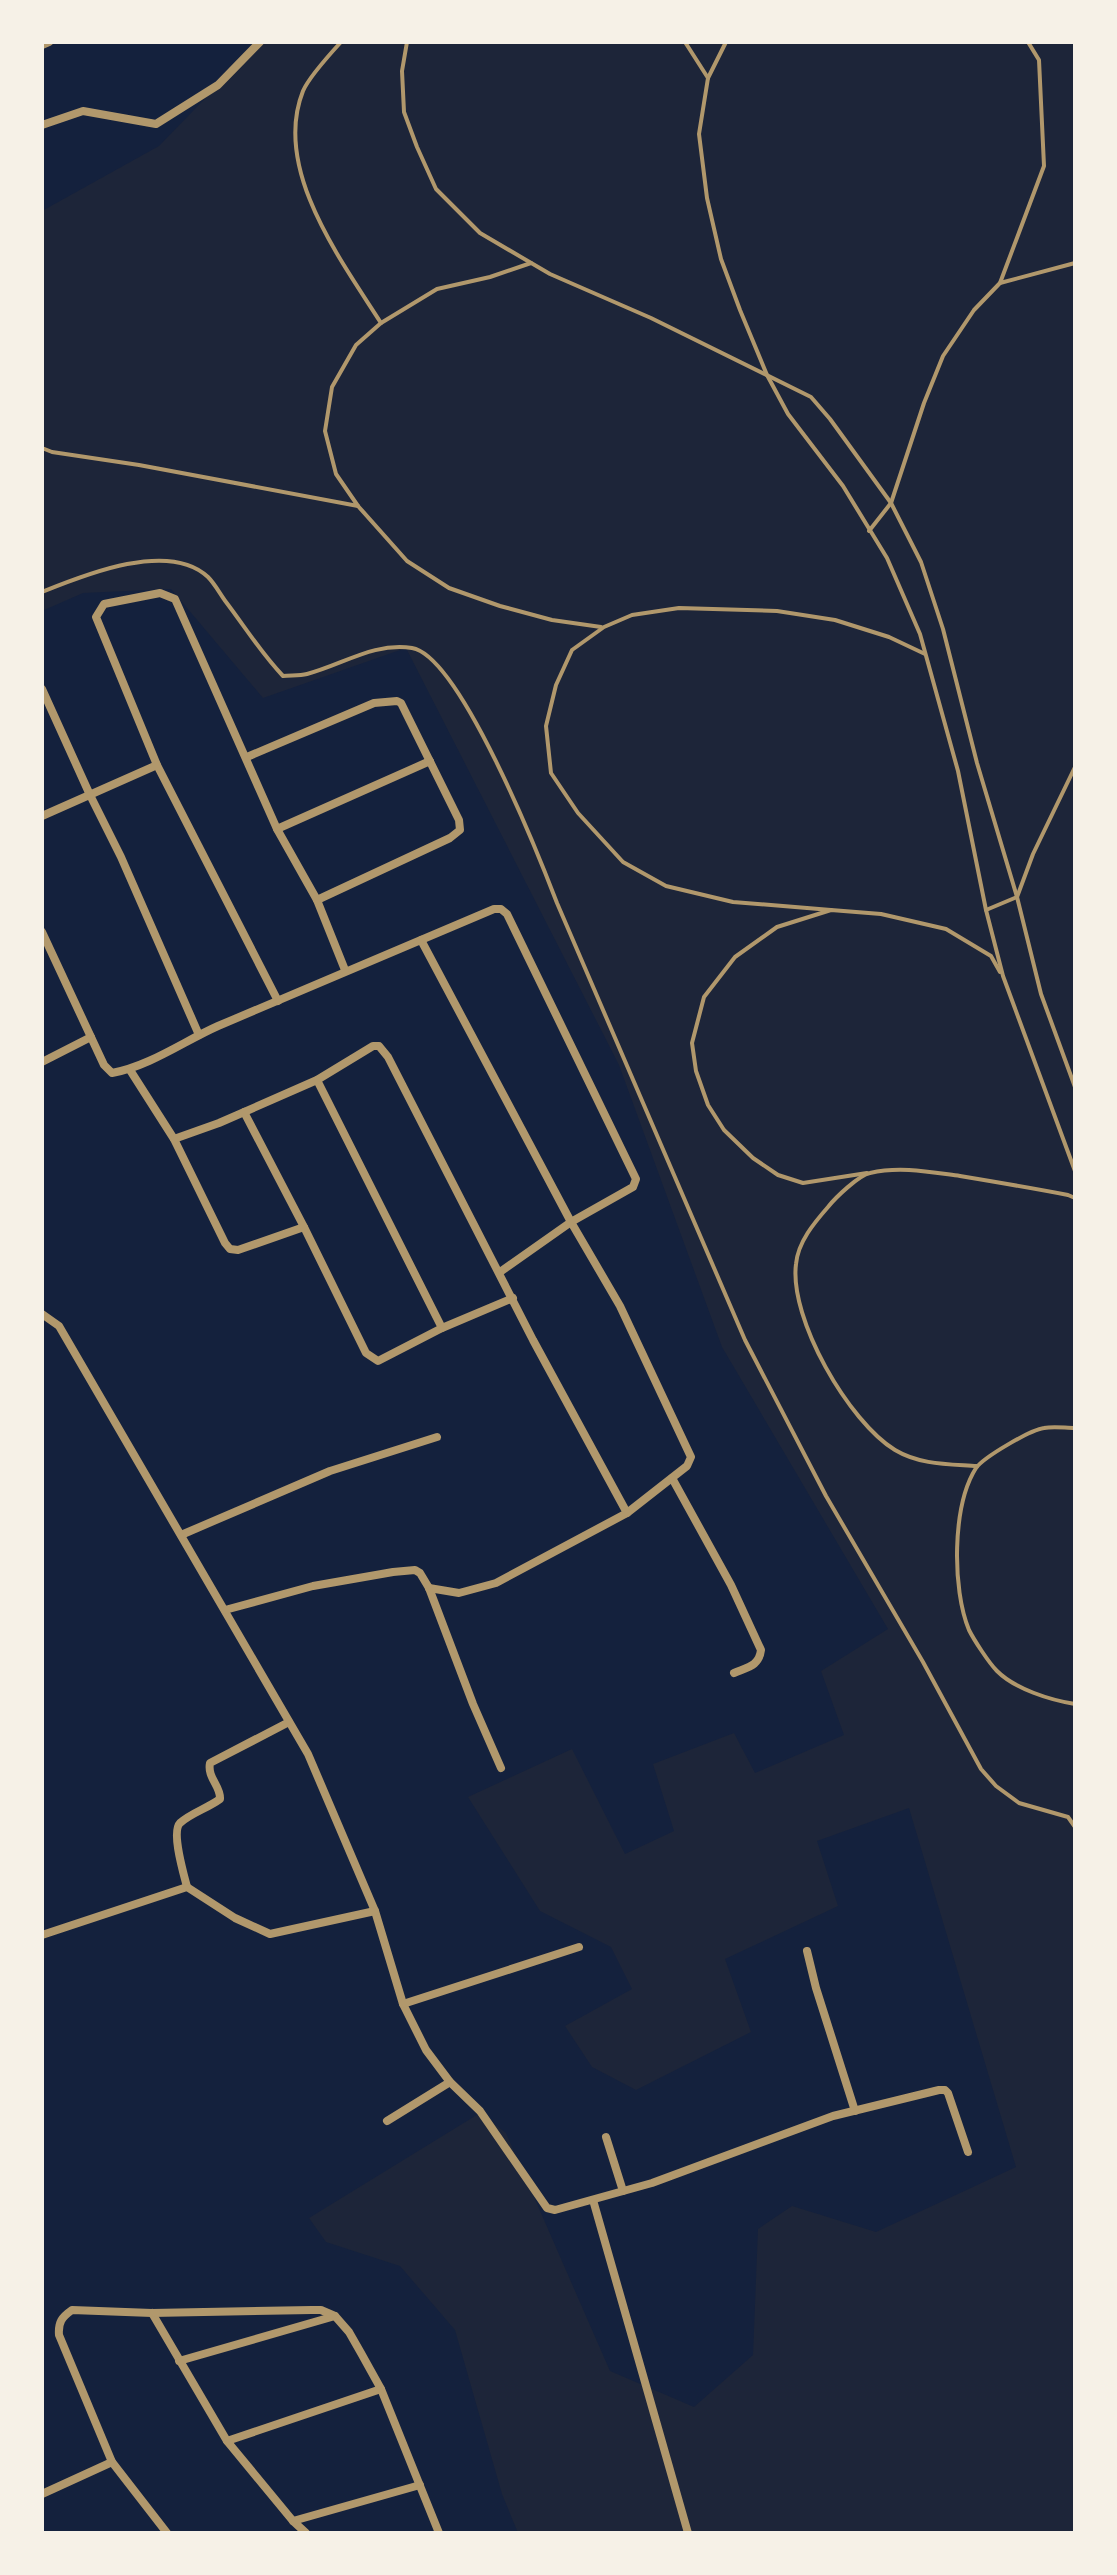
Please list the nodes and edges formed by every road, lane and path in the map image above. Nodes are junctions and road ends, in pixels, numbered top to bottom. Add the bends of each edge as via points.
1 (49, 42) edge
2 (260, 42) edge
3 (341, 42) edge
4 (407, 42) edge
5 (685, 42) edge
6 (726, 42) edge
7 (1028, 42) edge
8 (42, 45) edge
9 (708, 78) junction
10 (42, 125) edge
11 (531, 263) junction
12 (1075, 263) edge
13 (1000, 283) junction
14 (381, 323) junction
15 (767, 375) junction
16 (42, 448) edge
17 (891, 503) junction
18 (358, 506) junction
19 (869, 531) junction
20 (42, 592) edge
21 (604, 627) junction
22 (926, 654) junction
23 (42, 689) edge
24 (247, 757) junction
25 (430, 761) junction
26 (157, 765) junction
27 (1075, 767) edge
28 (90, 795) junction
29 (42, 816) edge
30 (277, 829) junction
31 (1017, 897) junction
32 (317, 900) junction
33 (831, 910) junction
34 (986, 910) junction
35 (42, 932) edge
36 (421, 940) junction
37 (345, 970) junction
38 (1003, 976) junction
39 (278, 1001) junction
40 (199, 1035) junction
41 (91, 1037) junction
42 (42, 1062) edge
43 (130, 1070) junction
44 (317, 1080) junction
45 (1075, 1087) edge
46 (244, 1112) junction
47 (174, 1139) junction
48 (1075, 1171) edge
49 (867, 1173) junction
50 (1075, 1198) edge
51 (571, 1222) junction
52 (304, 1227) junction
53 (500, 1272) junction
54 (513, 1298) junction
55 (42, 1314) edge
56 (442, 1328) junction
57 (1075, 1428) edge
58 (437, 1437) dead end
59 (977, 1466) junction
60 (672, 1478) junction
61 (627, 1513) junction
62 (181, 1535) junction
63 (429, 1588) junction
64 (225, 1610) junction
65 (734, 1673) dead end
66 (1075, 1704) edge
67 (289, 1722) junction
68 (501, 1768) dead end
69 (1075, 1827) edge
70 (187, 1887) junction
71 (375, 1911) junction
72 (42, 1935) edge
73 (579, 1947) dead end
74 (807, 1951) dead end
75 (403, 2004) junction
76 (450, 2082) junction
77 (855, 2111) junction
78 (387, 2121) dead end
79 (606, 2137) dead end
80 (968, 2152) dead end
81 (623, 2191) junction
82 (593, 2200) junction
83 (152, 2313) junction
84 (335, 2316) junction
85 (179, 2361) junction
86 (381, 2389) junction
87 (227, 2441) junction
88 (112, 2462) junction
89 (420, 2485) junction
90 (42, 2494) edge
91 (293, 2521) junction
92 (167, 2533) edge
93 (306, 2533) edge
94 (439, 2533) edge
95 (688, 2533) edge

1 - 8 street
2 - 10 street via 218,85 156,124 83,111
3 - 14 lane via 304,89 295,125 302,177 311,207
4 - 11 lane via 404,112 436,189 480,233
5 - 9 lane
6 - 9 lane
7 - 13 lane via 1039,60 1044,166
9 - 15 lane via 699,134 707,198 721,259
11 - 14 lane via 437,289
11 - 15 lane
12 - 13 lane
13 - 17 lane via 943,356
14 - 18 lane via 356,345 332,387 325,431 336,474
15 - 17 lane via 811,397
15 - 19 lane
16 - 18 lane
17 - 19 lane
17 - 31 lane via 921,562 939,616
18 - 21 lane via 407,561 449,588 552,620
19 - 22 lane via 887,558
20 - 69 lane via 105,568 178,561 207,576 283,676 306,674 381,648 415,648 436,661 495,758 745,1340 826,1496 981,1769 1019,1803 1068,1817
21 - 22 lane via 632,615 679,608 777,611 835,620
21 - 33 lane via 572,650 546,726 551,773 578,813 623,862 666,886 733,902
22 - 34 lane via 958,771
23 - 28 street
24 - 25 street via 374,703 397,701
24 - 26 street via 175,599 160,593 104,604 96,617
24 - 30 street
25 - 30 street
25 - 32 street via 460,830
26 - 28 street
26 - 39 street
27 - 31 lane
28 - 29 street
28 - 40 street
30 - 32 street
31 - 34 lane
31 - 45 lane via 1041,994
32 - 37 street
33 - 38 lane via 881,914 946,929 991,956
33 - 49 lane via 777,927 735,957 704,997 692,1043 708,1105 753,1158 778,1175 803,1183
34 - 38 lane
35 - 41 street
36 - 37 street
36 - 51 street
36 - 51 street via 494,909 507,914 636,1179 633,1187
37 - 39 street
38 - 48 lane
39 - 40 street
40 - 43 street
41 - 42 street
41 - 43 street via 112,1073
43 - 47 street
44 - 46 street
44 - 53 street via 373,1046 383,1050
44 - 56 street
46 - 47 street
46 - 52 street
47 - 52 street via 230,1249
49 - 50 lane via 912,1169
49 - 59 lane via 810,1227 796,1261 802,1314 825,1370 872,1434 918,1461
51 - 53 street
51 - 60 street via 620,1306 690,1453 690,1464
52 - 56 street via 371,1358 378,1361
53 - 54 street
54 - 56 street
54 - 61 street
55 - 62 street via 59,1326
57 - 59 lane via 1043,1428
58 - 62 street via 330,1471
59 - 66 lane via 961,1509 956,1575 969,1630 997,1671 1023,1687
60 - 61 street
60 - 65 street via 761,1650 755,1665
61 - 63 street via 496,1583 459,1593
62 - 64 street
63 - 64 street via 415,1570 393,1572
63 - 68 street
64 - 67 street
67 - 70 street via 210,1763 220,1799 176,1831
67 - 71 street via 308,1754
70 - 71 street via 270,1934
70 - 72 street
71 - 75 street
73 - 75 street
74 - 77 street
75 - 76 street via 426,2050
76 - 78 street
76 - 82 street via 480,2111 547,2208
77 - 80 street via 945,2090
77 - 81 street
79 - 81 street
81 - 82 street
82 - 95 street
83 - 84 street via 321,2310
83 - 85 street
83 - 88 street via 72,2310 58,2325
84 - 85 street
84 - 86 street
85 - 87 street
86 - 87 street
86 - 89 street
87 - 91 street
88 - 90 street
88 - 92 street
89 - 91 street
89 - 94 street
91 - 93 street

